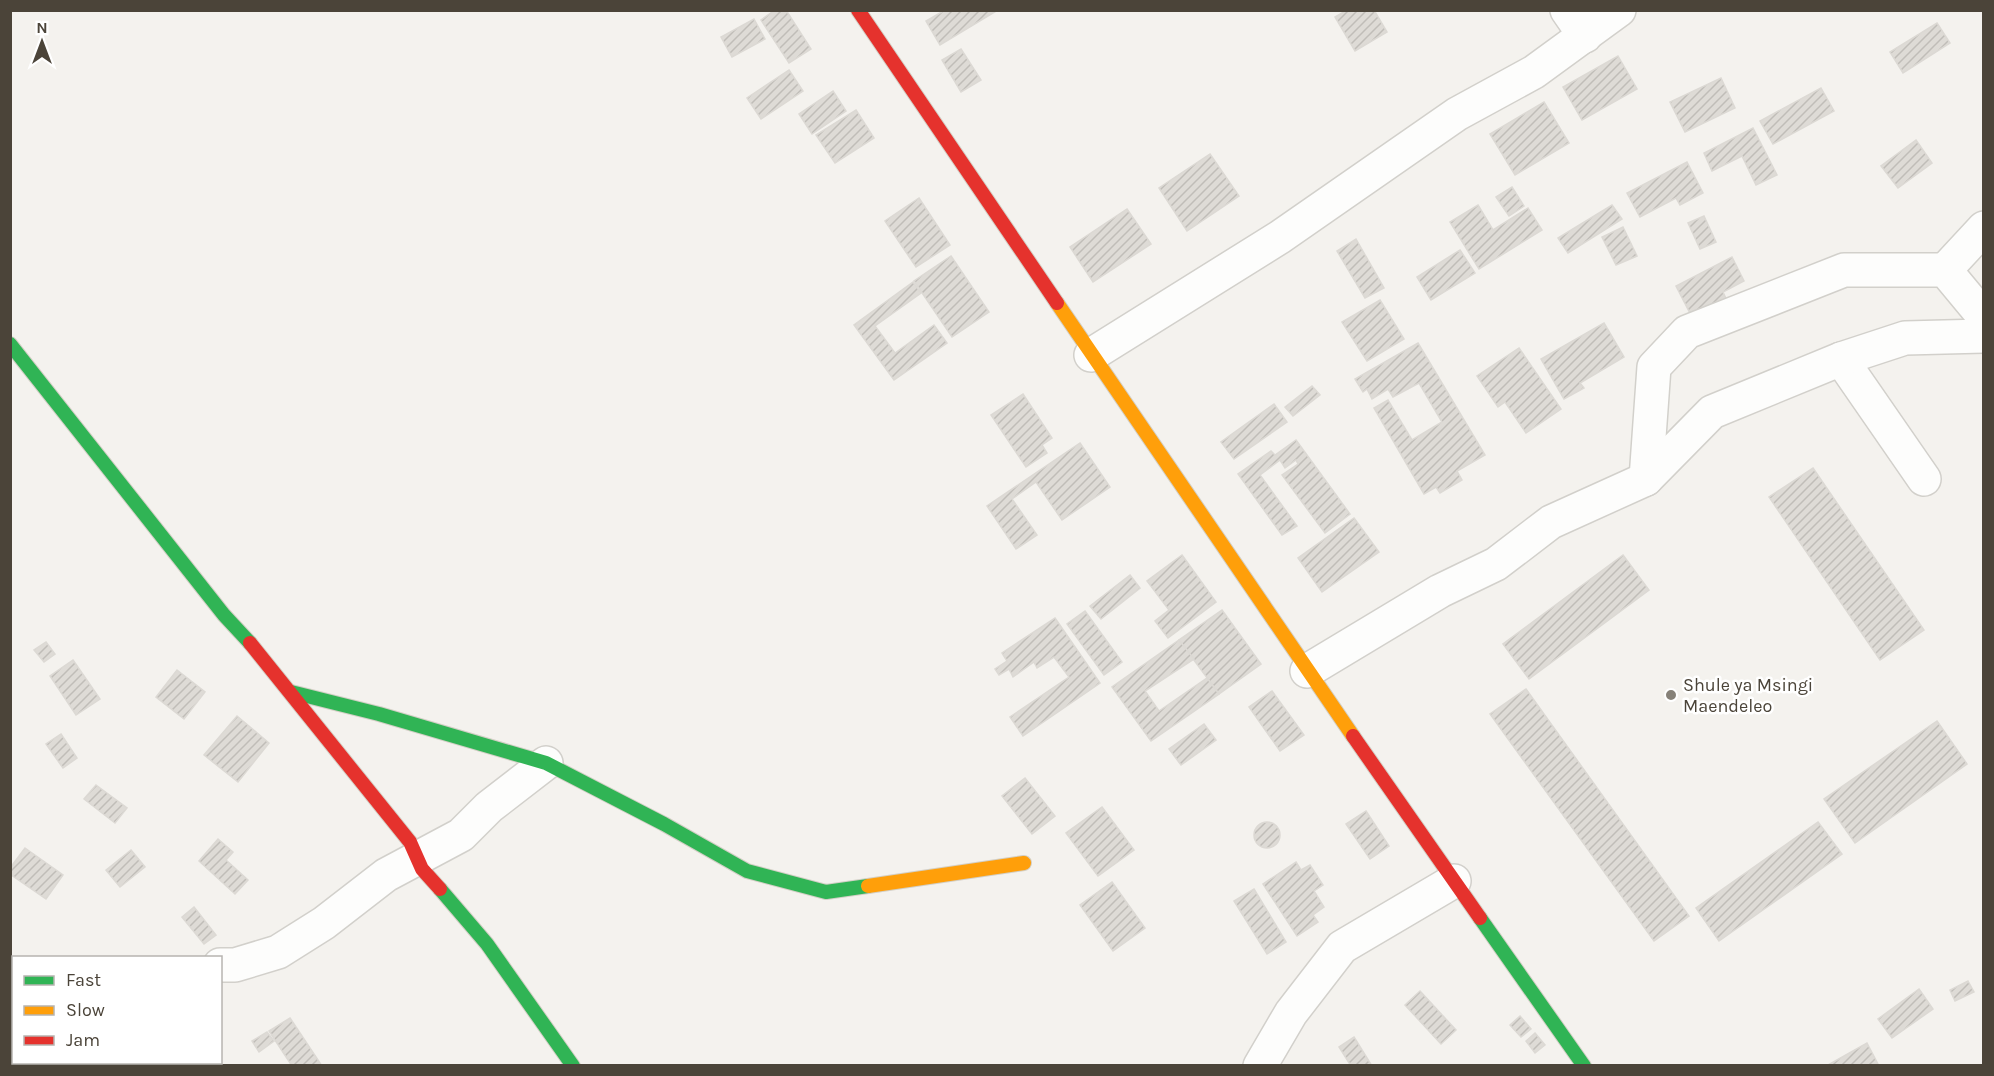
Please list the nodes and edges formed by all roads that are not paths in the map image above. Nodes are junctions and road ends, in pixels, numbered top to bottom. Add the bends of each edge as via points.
1 (858, 10) edge
2 (1619, 10) edge
3 (1576, 23) edge
4 (1983, 228) edge
5 (1945, 270) junction
6 (1983, 317) edge
7 (1983, 336) edge
8 (10, 344) edge
9 (1091, 355) junction
10 (1840, 358) junction
11 (1646, 479) junction
12 (1924, 479) dead end
13 (1307, 671) junction
14 (291, 692) junction
15 (546, 763) junction
16 (417, 858) junction
17 (1024, 863) dead end
18 (1454, 880) junction
19 (222, 965) edge
20 (573, 1065) edge
21 (1260, 1065) edge
22 (1584, 1065) edge

1 - 9 street
2 - 3 street
3 - 9 street via 1534,72 1457,114 1280,237
4 - 5 street
5 - 6 street
5 - 11 street via 1844,270 1687,332 1654,367
7 - 10 street via 1905,338
8 - 14 street via 224,615
9 - 13 street
10 - 11 street via 1712,412
10 - 12 street
11 - 13 street via 1551,522 1496,564 1440,591
13 - 18 street
14 - 15 street
14 - 16 street via 410,842
15 - 16 street via 489,807 461,835
15 - 17 street via 747,871 826,892
16 - 19 street via 386,875 324,923 278,951 235,965
16 - 20 street via 487,944
18 - 21 street via 1342,947 1291,1013
18 - 22 street

